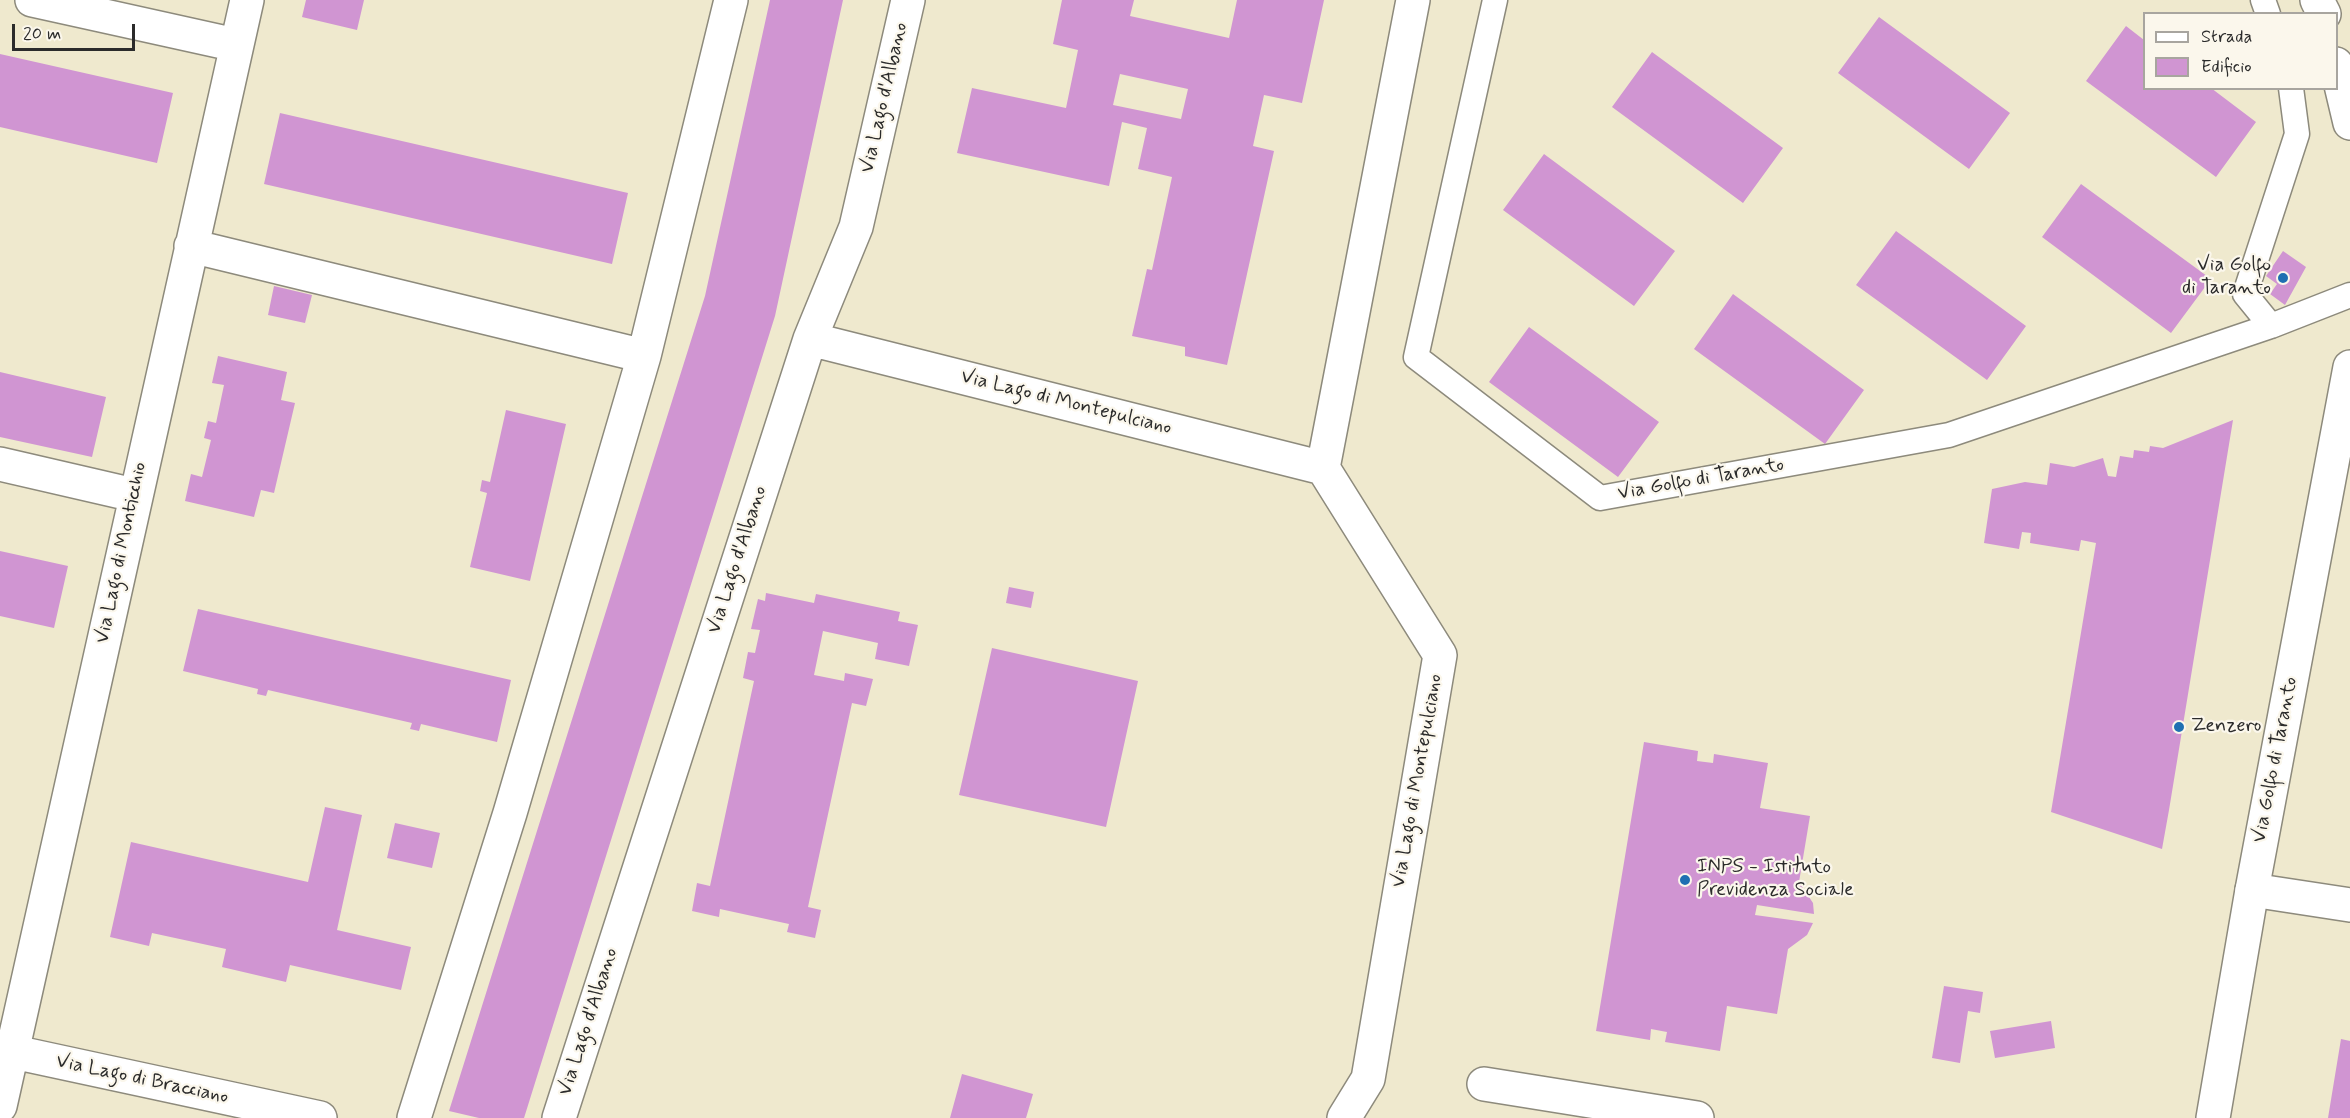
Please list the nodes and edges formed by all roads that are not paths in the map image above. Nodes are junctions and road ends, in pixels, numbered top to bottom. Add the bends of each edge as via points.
1 (32, 0) edge
2 (247, 0) edge
3 (731, 0) edge
4 (908, 0) edge
5 (1413, 0) edge
6 (1495, 0) edge
7 (236, 45) junction
8 (2338, 69) edge
9 (2291, 90) edge
10 (2350, 123) edge
11 (191, 246) junction
12 (2350, 295) edge
13 (2271, 326) junction
14 (810, 339) junction
15 (644, 356) junction
16 (2350, 367) edge
17 (0, 464) edge
18 (1323, 468) junction
19 (135, 495) junction
20 (2252, 890) junction
21 (2350, 905) edge
22 (6, 1051) edge
23 (1484, 1084) dead end
24 (0, 1106) edge
25 (320, 1118) edge
26 (414, 1118) edge
27 (559, 1118) edge
28 (1344, 1118) edge
29 (1698, 1118) edge
30 (2213, 1118) edge

1 - 7 street
2 - 7 street, Via Lago di Monticchio
3 - 15 street
4 - 14 street, Via Lago d'Albano via 856,228
5 - 18 street
6 - 13 lane, Via Golfo di Taranto via 1416,357 1600,498 1949,435
7 - 11 street, Via Lago di Monticchio
8 - 10 street
9 - 13 lane via 2297,134 2245,294
11 - 15 street
11 - 19 street, Via Lago di Monticchio
12 - 13 lane, Via Golfo di Taranto
14 - 18 street, Via Lago di Montepulciano
14 - 27 street, Via Lago d'Albano
15 - 26 street via 510,813
16 - 20 street, Via Golfo di Taranto
17 - 19 street
18 - 28 street, Via Lago di Montepulciano via 1440,655 1368,1079
19 - 22 street, Via Lago di Monticchio
20 - 21 street
20 - 30 street, Via Golfo di Taranto
22 - 24 street, Via Lago di Monticchio
22 - 25 street, Via Lago di Bracciano
23 - 29 street

